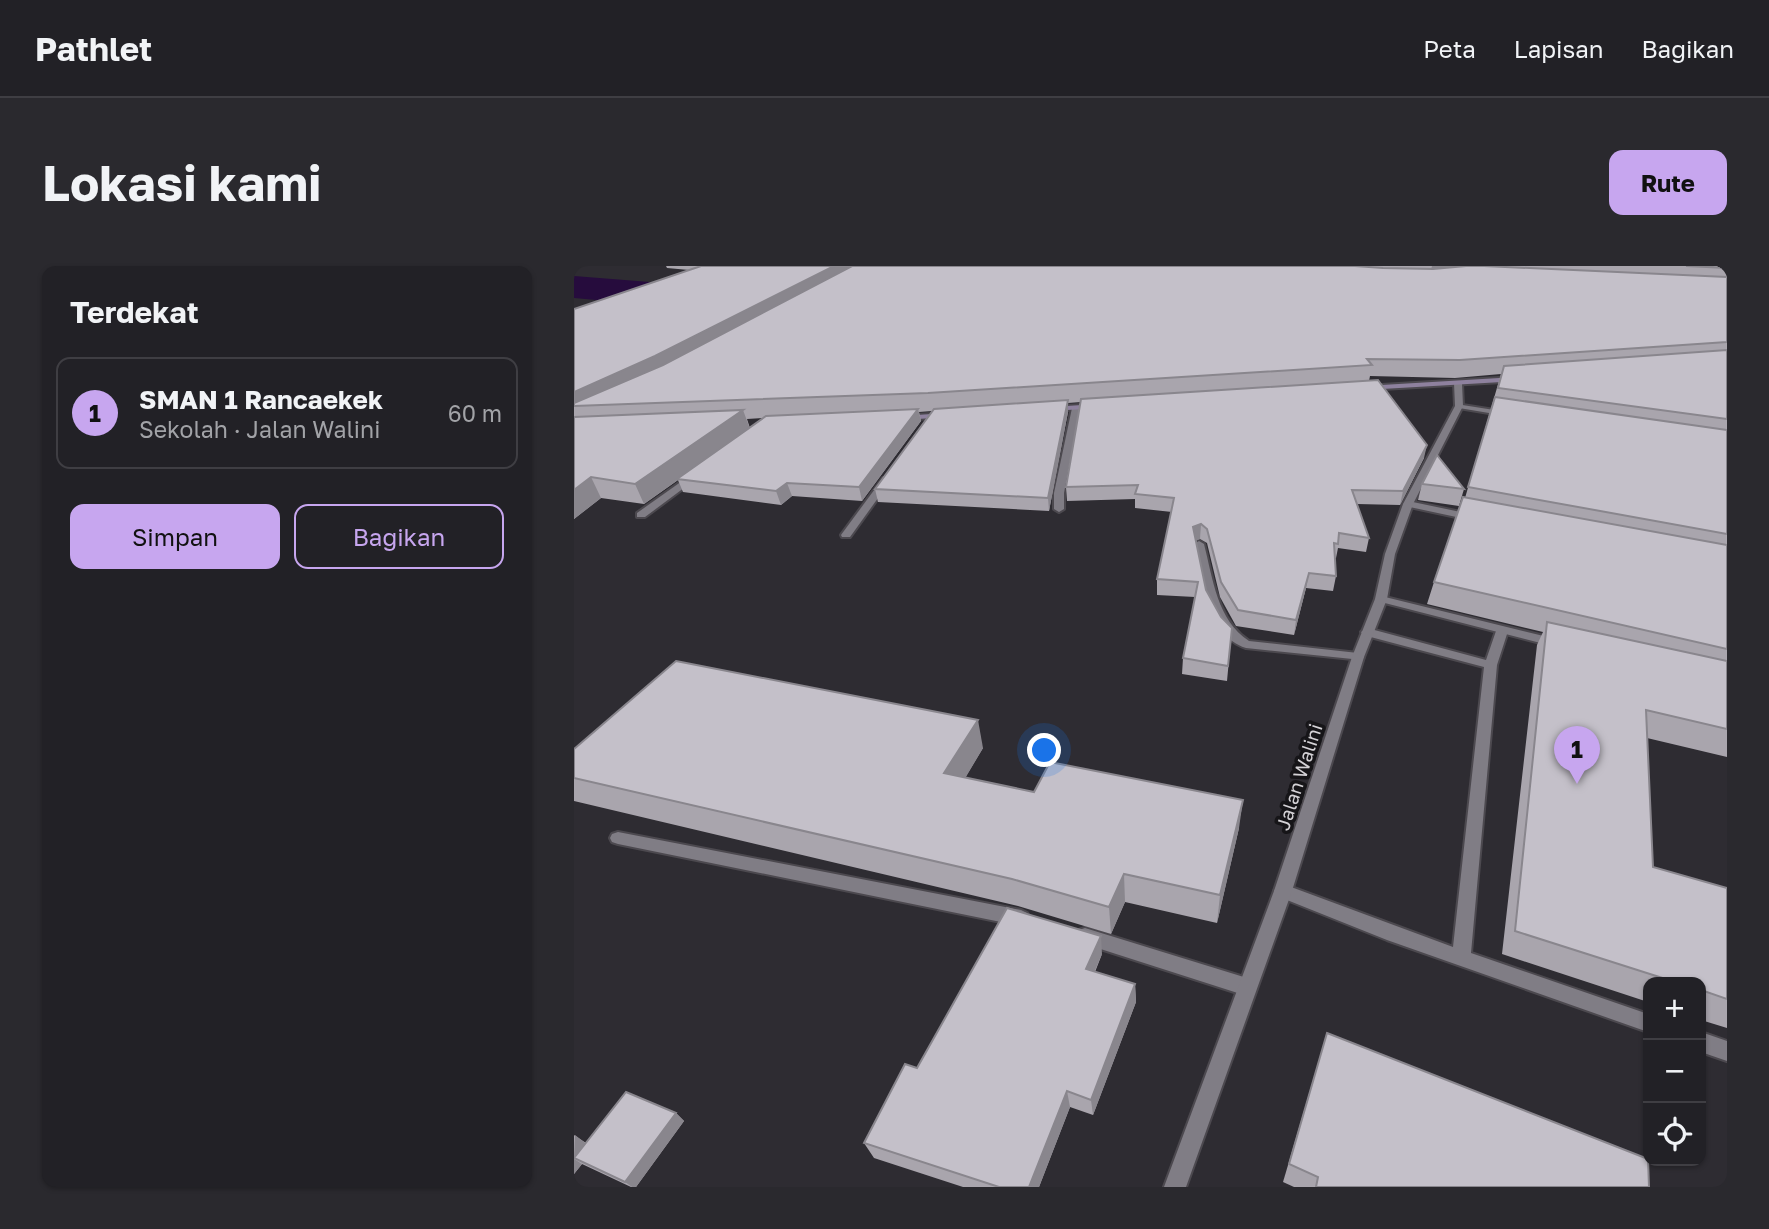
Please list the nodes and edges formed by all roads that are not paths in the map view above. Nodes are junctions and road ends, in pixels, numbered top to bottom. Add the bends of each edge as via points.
1 (1525, 378) edge
2 (1458, 383) junction
3 (1355, 389) edge
4 (1101, 406) edge
5 (1459, 406) junction
6 (1076, 408) junction
7 (1036, 410) edge
8 (958, 415) edge
9 (932, 416) junction
10 (1523, 416) edge
11 (891, 418) edge
12 (924, 427) edge
13 (704, 469) edge
14 (893, 470) edge
15 (1408, 503) junction
16 (1059, 509) dead end
17 (641, 515) dead end
18 (1491, 521) edge
19 (846, 535) dead end
20 (1199, 544) edge
21 (1381, 599) junction
22 (1502, 631) junction
23 (1367, 632) junction
24 (1568, 646) edge
25 (1358, 657) junction
26 (1491, 665) junction
27 (618, 838) dead end
28 (1283, 891) junction
29 (1043, 924) edge
30 (1069, 932) edge
31 (1461, 957) junction
32 (1247, 987) junction
33 (1643, 1021) edge
34 (1706, 1044) edge
35 (1727, 1051) edge
36 (1175, 1187) edge

1 - 2 main road
2 - 3 main road
2 - 5 street
4 - 6 main road
5 - 10 street
5 - 15 street, Jalan Walini
6 - 7 main road
6 - 16 street
8 - 9 main road
9 - 11 main road
9 - 12 street
13 - 17 street
14 - 19 street
15 - 18 street
15 - 21 street, Jalan Walini via 1390,554
20 - 25 street via 1216,607 1233,638 1246,644
21 - 22 street
21 - 23 street, Jalan Walini
22 - 24 street
22 - 26 street
23 - 25 street, Jalan Walini
23 - 26 street
25 - 28 street, Jalan Walini
26 - 31 street
27 - 29 street
28 - 31 street
28 - 32 street, Jalan Walini
30 - 32 street
31 - 33 street
32 - 36 street, Jalan Walini
34 - 35 street

